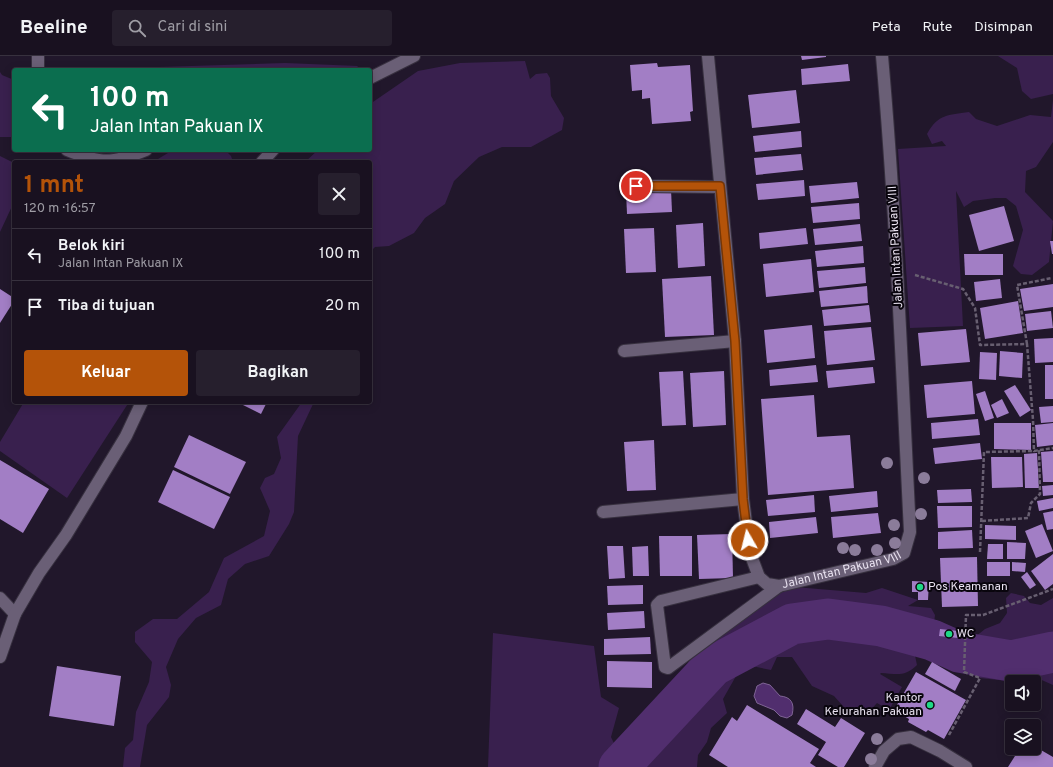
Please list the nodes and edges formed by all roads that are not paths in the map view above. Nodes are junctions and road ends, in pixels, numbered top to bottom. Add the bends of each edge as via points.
1 (38, 56) edge
2 (414, 56) edge
3 (708, 56) edge
4 (882, 56) edge
5 (38, 68) edge
6 (372, 77) edge
7 (72, 152) edge
8 (141, 152) edge
9 (98, 160) edge
10 (118, 160) edge
11 (636, 186) dead end
12 (720, 186) junction
13 (735, 341) junction
14 (624, 351) dead end
15 (141, 404) edge
16 (743, 499) junction
17 (604, 512) dead end
18 (759, 577) junction
19 (779, 586) junction
20 (0, 598) edge
21 (15, 614) junction
22 (0, 657) edge
23 (875, 767) edge
24 (966, 767) edge

1 - 5 street
2 - 6 street
3 - 12 street
4 - 19 street, Jalan Intan Pakuan VIII via 898,270 910,532 904,553 893,559
7 - 9 street
8 - 10 street
11 - 12 street
12 - 13 street
13 - 14 street
13 - 16 street
15 - 21 street via 126,436
16 - 17 street
16 - 18 street via 750,553
18 - 19 street, Jalan Intan Pakuan VIII via 767,584
18 - 19 street via 660,601 657,605 665,667 668,668
20 - 21 street
21 - 22 street
23 - 24 street via 884,751 898,739 911,737

